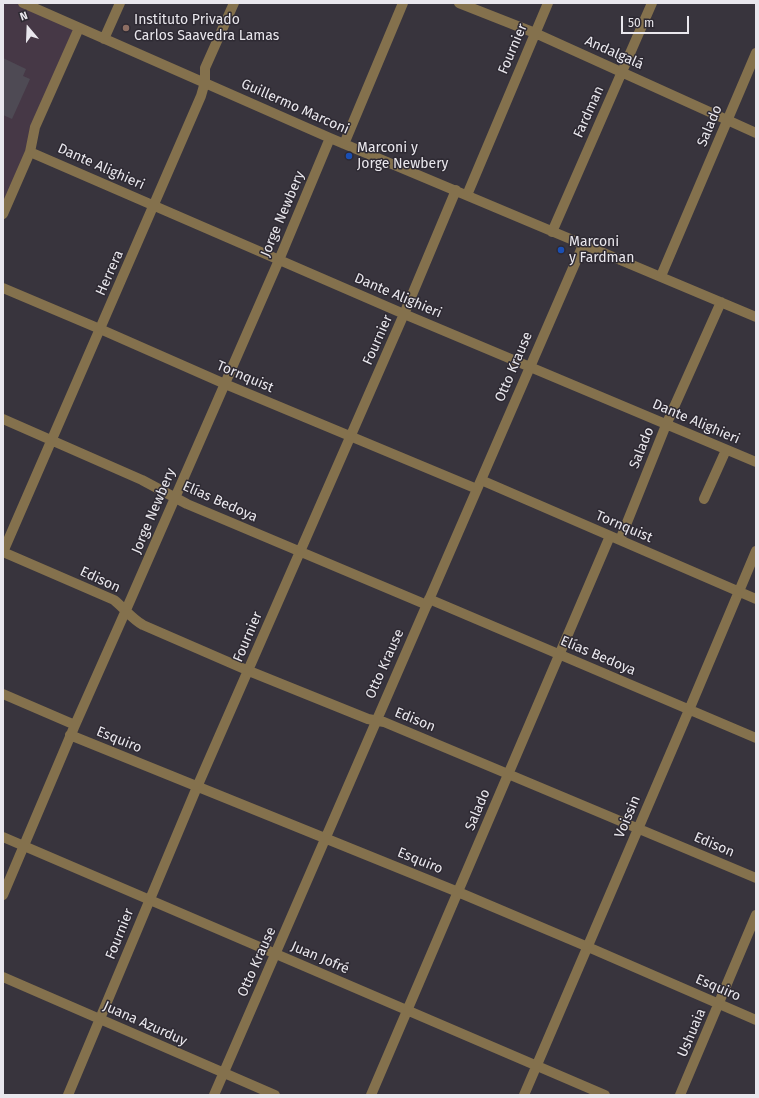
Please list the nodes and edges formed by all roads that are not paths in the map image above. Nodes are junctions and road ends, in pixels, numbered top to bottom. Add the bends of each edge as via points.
1 (23, 3) edge
2 (120, 3) edge
3 (234, 3) edge
4 (403, 3) edge
5 (459, 3) edge
6 (548, 3) edge
7 (652, 3) edge
8 (79, 28) junction
9 (535, 34) junction
10 (104, 39) junction
11 (756, 52) edge
12 (622, 72) junction
13 (205, 82) junction
14 (727, 120) junction
15 (756, 133) edge
16 (330, 138) junction
17 (344, 144) junction
18 (30, 152) junction
19 (456, 190) junction
20 (467, 195) junction
21 (154, 206) junction
22 (3, 214) edge
23 (552, 232) junction
24 (583, 245) junction
25 (279, 260) junction
26 (661, 276) junction
27 (3, 288) edge
28 (720, 302) junction
29 (404, 314) junction
30 (756, 317) edge
31 (100, 329) junction
32 (529, 367) junction
33 (225, 384) junction
34 (3, 419) edge
35 (666, 425) junction
36 (351, 437) junction
37 (51, 440) junction
38 (726, 450) junction
39 (756, 462) edge
40 (479, 485) junction
41 (175, 497) junction
42 (704, 499) dead end
43 (610, 536) junction
44 (620, 540) junction
45 (756, 550) edge
46 (3, 552) edge
47 (299, 552) junction
48 (739, 592) junction
49 (756, 599) edge
50 (428, 602) junction
51 (126, 610) junction
52 (560, 655) junction
53 (249, 670) junction
54 (3, 694) edge
55 (689, 710) junction
56 (376, 720) junction
57 (75, 725) junction
58 (70, 735) junction
59 (756, 738) edge
60 (509, 774) junction
61 (197, 787) junction
62 (638, 828) junction
63 (3, 837) edge
64 (325, 838) junction
65 (24, 846) junction
66 (756, 878) edge
67 (458, 892) junction
68 (3, 894) edge
69 (149, 900) junction
70 (756, 915) edge
71 (588, 947) junction
72 (276, 954) junction
73 (3, 978) edge
74 (719, 1004) junction
75 (407, 1010) junction
76 (100, 1019) junction
77 (756, 1020) edge
78 (537, 1066) junction
79 (223, 1073) junction
80 (68, 1095) edge
81 (214, 1095) edge
82 (275, 1095) edge
83 (372, 1095) edge
84 (524, 1095) edge
85 (605, 1095) edge
86 (680, 1095) edge

1 - 8 street, Guillermo Marconi
2 - 10 street
3 - 13 street, Herrera via 205,68
4 - 17 street
5 - 9 street, Andalgalá
6 - 9 street, Fournier
7 - 12 street, Fardman
8 - 10 street, Guillermo Marconi
8 - 18 street via 35,127
9 - 12 street, Andalgalá
9 - 20 street, Fournier
10 - 13 street, Guillermo Marconi
11 - 14 street, Salado
12 - 14 street, Andalgalá
12 - 23 street, Fardman
13 - 16 street, Guillermo Marconi
13 - 21 street, Herrera
14 - 15 street, Andalgalá
14 - 26 street, Salado
16 - 17 street, Guillermo Marconi
16 - 25 street, Jorge Newbery
17 - 19 street, Guillermo Marconi
18 - 21 street, Dante Alighieri
18 - 22 street
19 - 20 street, Guillermo Marconi
19 - 29 street, Fournier
20 - 23 street, Guillermo Marconi
21 - 25 street, Dante Alighieri
21 - 31 street, Herrera
23 - 24 street, Guillermo Marconi
24 - 26 street, Guillermo Marconi
24 - 32 street, Otto Krause
25 - 29 street, Dante Alighieri
25 - 33 street, Jorge Newbery
26 - 28 street, Guillermo Marconi
27 - 31 street, Tornquist
28 - 30 street, Guillermo Marconi
28 - 35 street, Salado
29 - 32 street, Dante Alighieri
29 - 36 street, Fournier
31 - 33 street, Tornquist
31 - 37 street, Herrera
32 - 35 street, Dante Alighieri
32 - 40 street, Otto Krause
33 - 36 street, Tornquist
33 - 41 street, Jorge Newbery
34 - 37 street, Elías Bedoya
35 - 38 street, Dante Alighieri
35 - 44 street, Salado
36 - 40 street, Tornquist
36 - 47 street, Fournier
37 - 41 street, Elías Bedoya
37 - 46 street, Herrera
38 - 39 street, Dante Alighieri
38 - 42 street
40 - 43 street, Tornquist
40 - 50 street, Otto Krause
41 - 47 street, Elías Bedoya
41 - 51 street, Jorge Newbery
43 - 44 street, Tornquist
43 - 52 street, Salado
44 - 48 street, Tornquist
45 - 48 street, Voissin
46 - 51 street, Edison via 114,600
47 - 50 street, Elías Bedoya
47 - 53 street, Fournier
48 - 49 street, Tornquist
48 - 55 street, Voissin
50 - 52 street, Elías Bedoya
50 - 56 street, Otto Krause
51 - 53 street, Edison via 143,625
51 - 57 street, Jorge Newbery
52 - 55 street, Elías Bedoya
52 - 60 street, Salado
53 - 56 street, Edison via 368,719
53 - 61 street, Fournier
54 - 57 street
55 - 59 street, Elías Bedoya
55 - 62 street, Voissin
56 - 60 street, Edison
56 - 64 street, Otto Krause
57 - 58 street, Jorge Newbery
58 - 61 street, Esquiro
58 - 65 street, Jorge Newbery
60 - 62 street, Edison
60 - 67 street, Salado
61 - 64 street, Esquiro
61 - 69 street, Fournier
62 - 66 street, Edison
62 - 71 street, Voissin
63 - 65 street, Juan Jofré
64 - 67 street, Esquiro
64 - 72 street, Otto Krause
65 - 68 street, Jorge Newbery
65 - 69 street, Juan Jofré
67 - 71 street, Esquiro
67 - 75 street, Salado
69 - 72 street, Juan Jofré
69 - 76 street, Fournier
70 - 74 street, Ushuaia
71 - 74 street, Esquiro
71 - 78 street, Voissin
72 - 75 street, Juan Jofré
72 - 79 street, Otto Krause
73 - 76 street, Juana Azurduy
74 - 77 street, Esquiro
74 - 86 street, Ushuaia
75 - 78 street, Juan Jofré
75 - 83 street, Salado
76 - 79 street, Juana Azurduy
76 - 80 street, Fournier
78 - 84 street, Voissin
78 - 85 street, Juan Jofré
79 - 81 street, Otto Krause
79 - 82 street, Juana Azurduy

